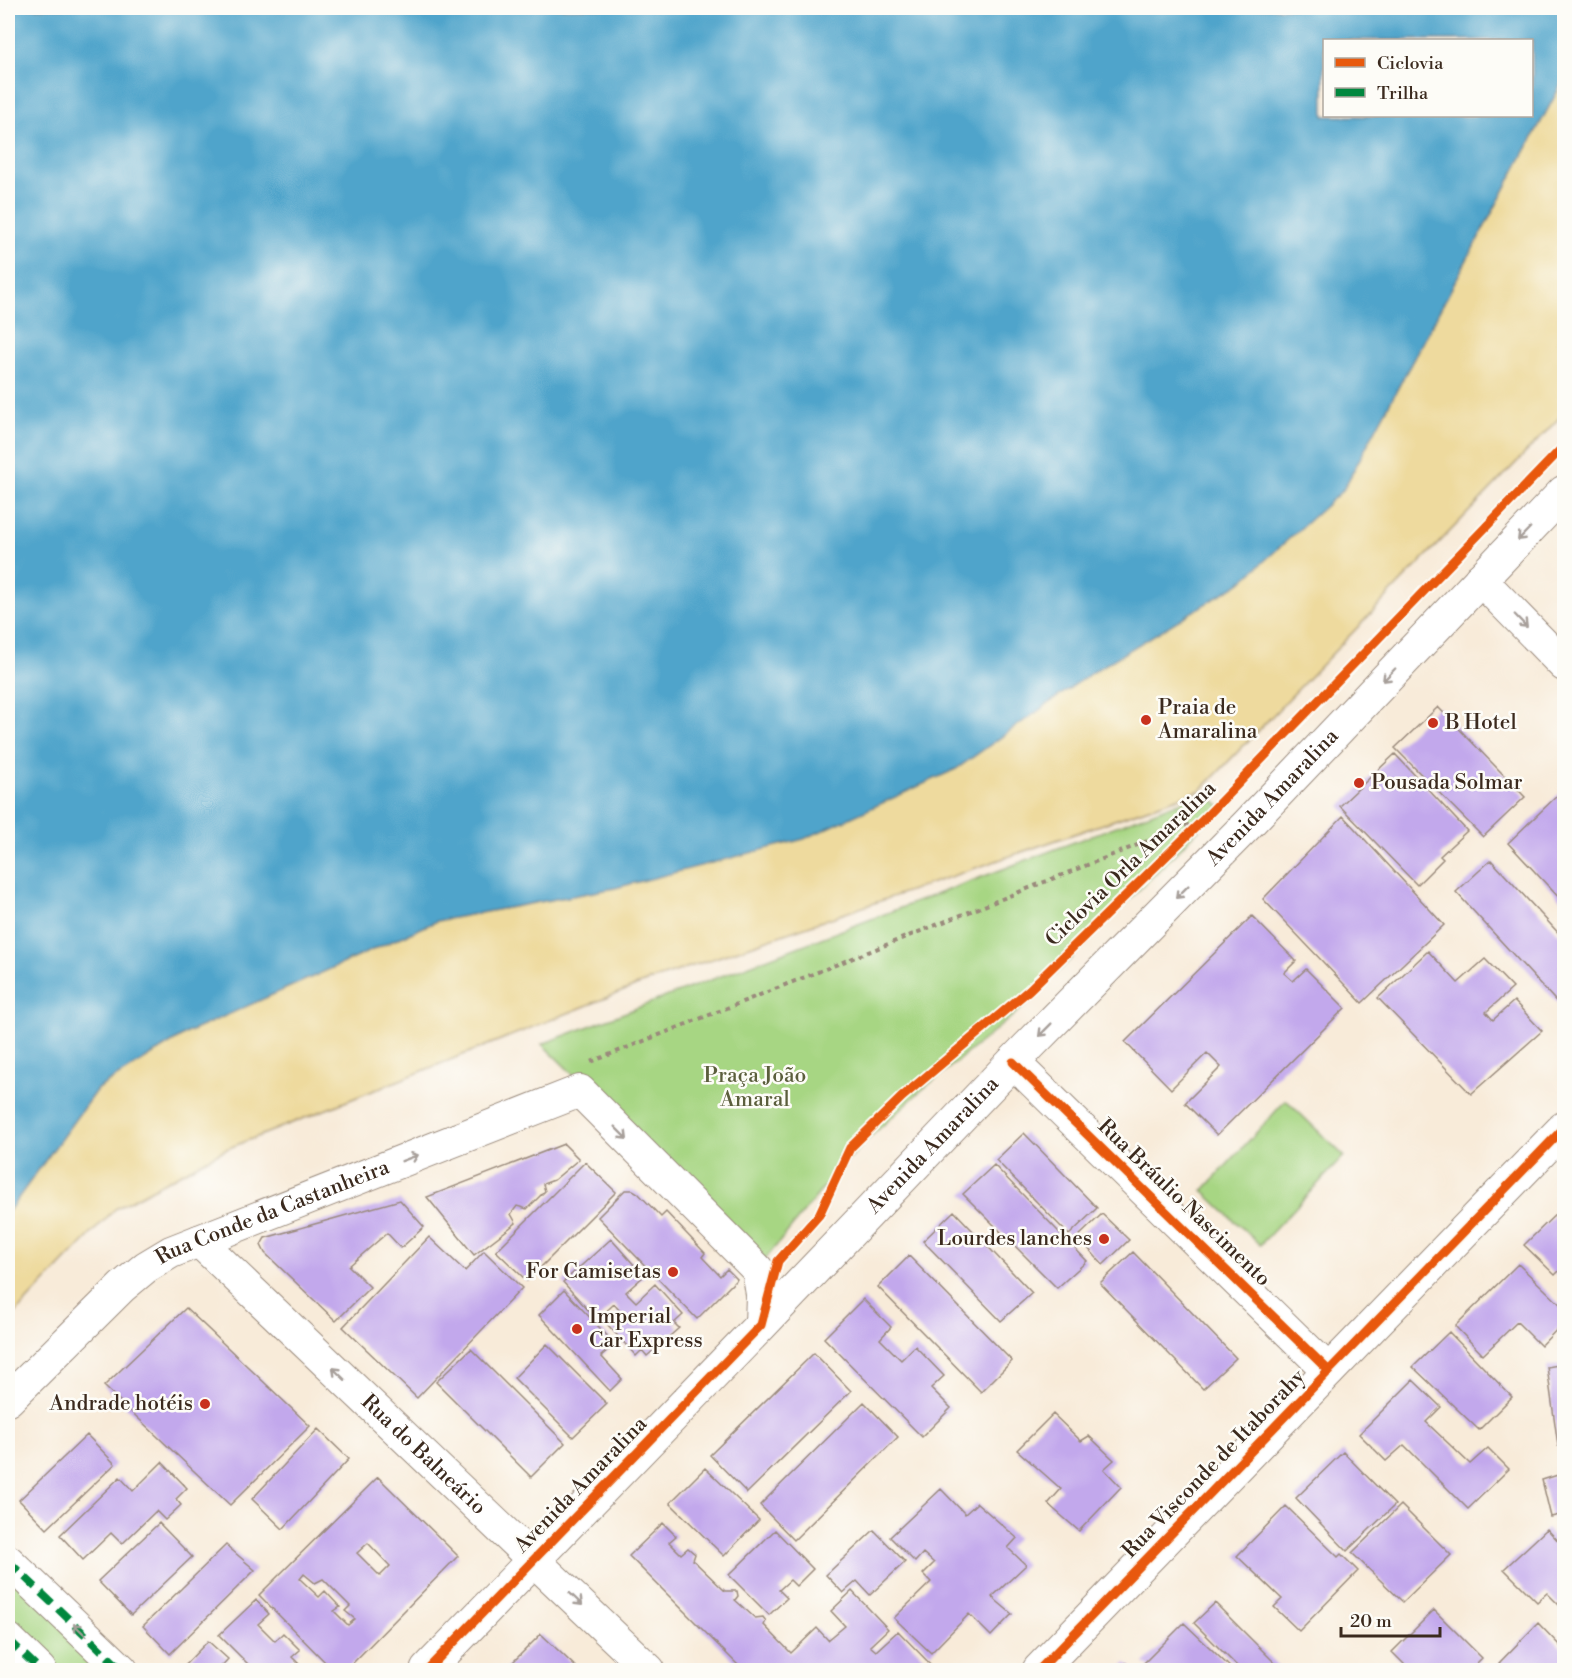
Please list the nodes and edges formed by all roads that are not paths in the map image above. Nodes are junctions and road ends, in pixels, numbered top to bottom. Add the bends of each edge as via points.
1 (1564, 492) edge
2 (1480, 579) junction
3 (1564, 665) edge
4 (1013, 1062) junction
5 (1564, 1128) edge
6 (199, 1241) junction
7 (761, 1325) junction
8 (1329, 1371) junction
9 (8, 1400) edge
10 (534, 1559) junction
11 (8, 1561) edge
12 (8, 1639) edge
13 (40, 1671) edge
14 (122, 1671) edge
15 (427, 1671) edge
16 (649, 1671) edge
17 (1039, 1671) edge

1 -> 2 main road, Avenida Amaralina
2 -> 3 street
2 -> 4 main road, Avenida Amaralina via 1247,825
4 - 7 main road, Avenida Amaralina
4 - 8 street, Rua Bráulio Nascimento
5 - 8 main road, Rua Visconde de Itaborahy
6 -> 7 street, Rua Conde da Castanheira via 580,1091 758,1270
6 - 9 street, Rua Conde da Castanheira via 171,1252 122,1287
10 -> 6 street, Rua do Balneário
7 - 10 main road, Avenida Amaralina
8 - 17 main road, Rua Visconde de Itaborahy
10 - 15 main road, Avenida Amaralina
10 -> 16 street, Rua do Balneário
14 -> 11 street
12 - 13 street

